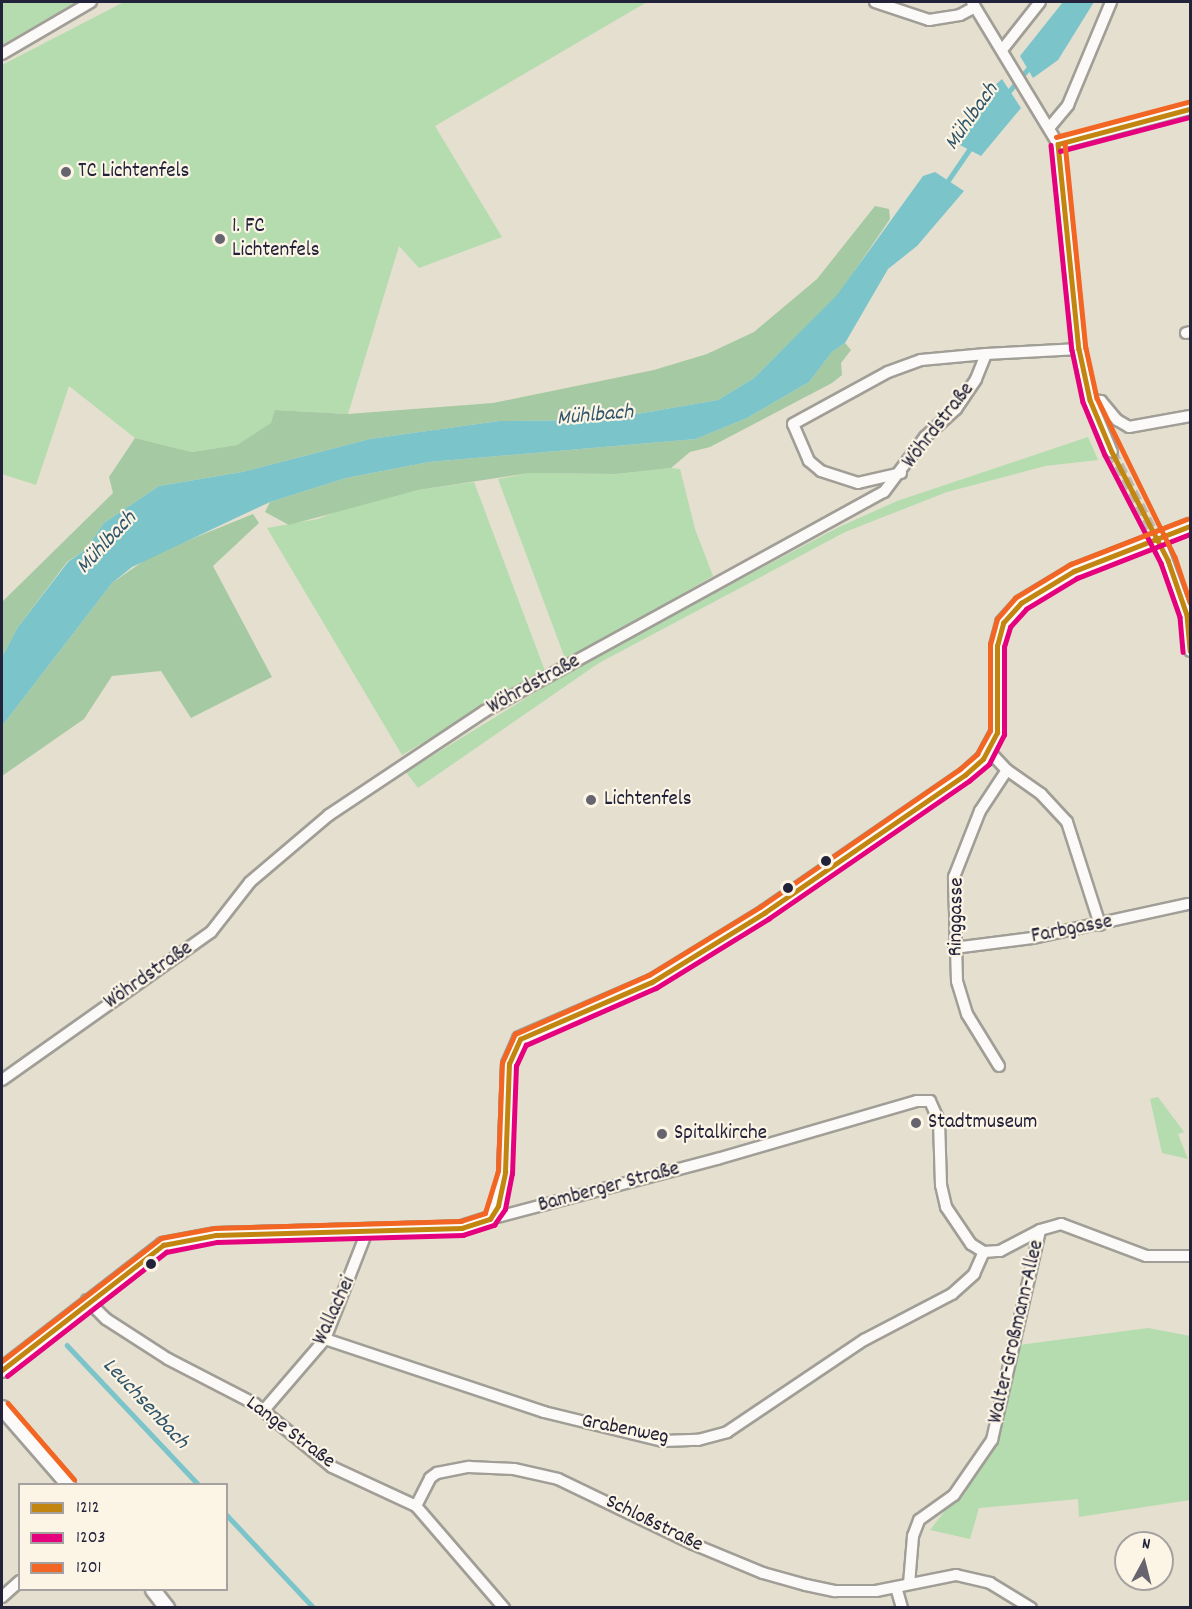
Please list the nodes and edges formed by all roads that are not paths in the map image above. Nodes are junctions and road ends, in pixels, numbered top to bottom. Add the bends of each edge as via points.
1 (91, 2) edge
2 (875, 2) edge
3 (1040, 2) edge
4 (1112, 2) edge
5 (974, 4) edge
6 (2, 54) edge
7 (1004, 54) junction
8 (1191, 109) edge
9 (1049, 128) junction
10 (1058, 144) junction
11 (1079, 350) junction
12 (986, 354) junction
13 (1090, 400) junction
14 (1191, 416) edge
15 (1112, 452) tunnel mouth
16 (901, 473) junction
17 (1191, 525) edge
18 (1162, 548) tunnel mouth
19 (1191, 651) edge
20 (989, 751) junction
21 (1007, 770) junction
22 (1188, 904) dead end
23 (1100, 926) junction
24 (954, 948) junction
25 (999, 1066) dead end
26 (2, 1080) edge
27 (490, 1219) junction
28 (1040, 1230) junction
29 (367, 1231) junction
30 (984, 1252) junction
31 (1191, 1256) edge
32 (87, 1300) junction
33 (325, 1339) junction
34 (2, 1370) edge
35 (2, 1408) edge
36 (264, 1410) junction
37 (66, 1483) edge
38 (416, 1506) junction
39 (18, 1583) edge
40 (909, 1584) junction
41 (896, 1587) junction
42 (154, 1591) edge
43 (2, 1597) edge
44 (167, 1608) edge
45 (504, 1608) edge
46 (902, 1608) edge
47 (1031, 1608) edge

1 - 6 street
2 - 5 street via 929,20 960,15
3 - 7 street
4 - 9 street via 1068,105
5 - 7 street
7 - 9 street
8 - 10 street
9 - 10 street
10 - 11 street
11 - 12 street
11 - 13 street
12 - 16 street, Wöhrdstraße via 976,380 956,409 925,437
12 - 16 street via 921,360 888,372 793,424 809,461 821,471 858,483
13 - 14 street via 1101,401 1129,427
13 - 15 street
16 - 26 street, Wöhrdstraße via 884,492 484,711 328,815 250,882 211,932
17 - 20 street via 1074,571 1020,603 1003,623 997,646 997,734
18 - 19 street via 1187,615
20 - 21 street
20 - 27 street via 965,775 694,957 652,982 520,1039 509,1064 505,1172 498,1206
21 - 23 street via 1041,794 1066,822
21 - 24 street, Ringgasse via 980,811 954,877
22 - 23 street, Farbgasse
23 - 24 street, Farbgasse
24 - 25 street, Ringgasse via 957,981 968,1014
27 - 29 street, Bamberger Straße via 462,1228
27 - 30 street, Bamberger Straße via 917,1101 930,1101 939,1121 941,1185 946,1207 971,1244
28 - 30 street via 1000,1251
28 - 31 street via 1061,1224 1146,1256
28 - 40 street, Walter-Großmann-Allee via 992,1440 954,1495 919,1520 913,1536
29 - 32 street, Bamberger Straße via 185,1238 148,1254
29 - 33 street, Wallachei
30 - 33 street, Grabenweg via 974,1274 951,1293 864,1340 727,1432 698,1440 663,1441 544,1412
32 - 34 street, Bamberger Straße
32 - 36 street, Lange Straße via 106,1319 168,1359
33 - 36 street, Wallachei
35 - 37 street
36 - 38 street, Lange Straße via 332,1467
38 - 41 street, Schloßstraße via 430,1478 448,1470 526,1471 604,1498 693,1544 762,1573 835,1591
38 - 45 street, Lange Straße
39 - 43 street
40 - 41 street, Schloßstraße
40 - 47 street, Schloßstraße via 942,1576 966,1576 990,1583
41 - 46 street
42 - 44 street

